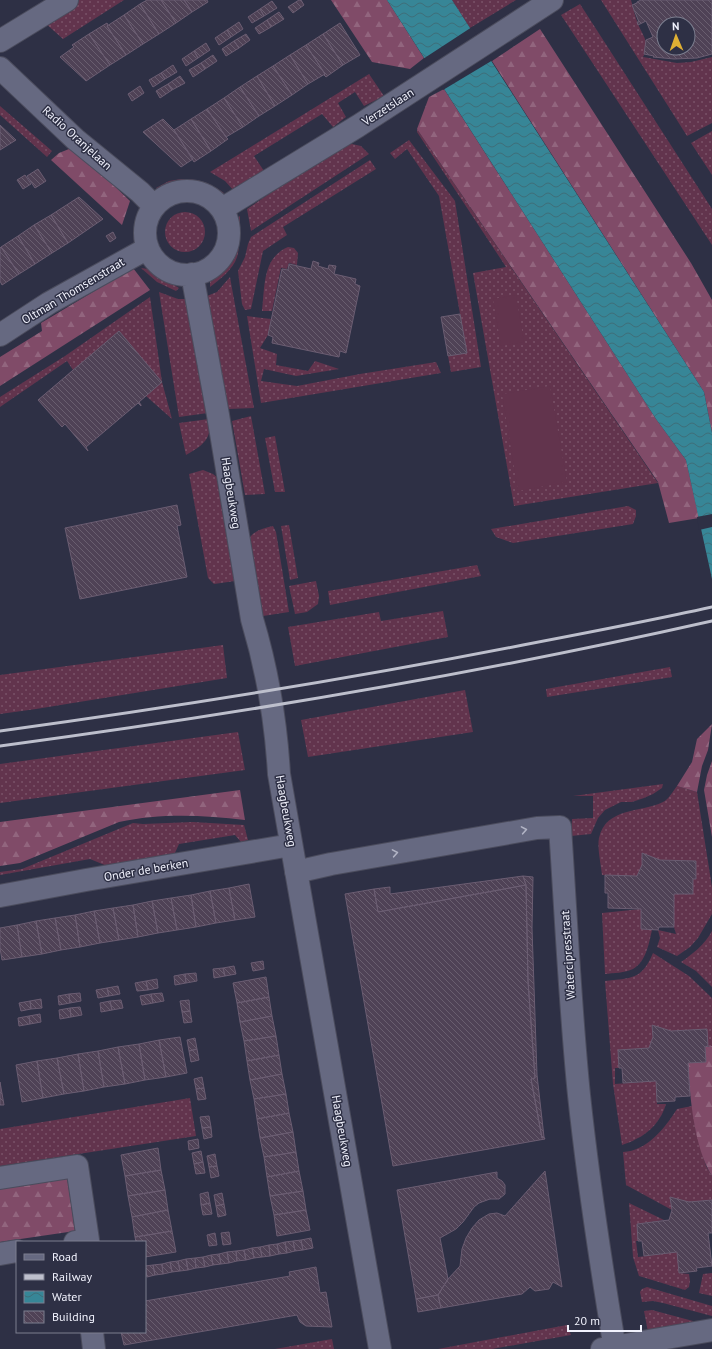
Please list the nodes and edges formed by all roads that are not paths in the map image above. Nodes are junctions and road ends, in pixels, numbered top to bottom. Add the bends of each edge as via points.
1 (67, 0) edge
2 (552, 0) edge
3 (0, 41) edge
4 (0, 68) edge
5 (154, 206) junction
6 (222, 209) junction
7 (148, 248) junction
8 (192, 274) junction
9 (0, 335) edge
10 (291, 845) junction
11 (296, 872) junction
12 (0, 896) edge
13 (0, 1178) edge
14 (82, 1241) edge
15 (16, 1251) edge
16 (0, 1254) edge
17 (712, 1330) edge
18 (92, 1333) edge
19 (611, 1348) edge
20 (94, 1349) edge
21 (380, 1349) edge

1 - 3 street
2 - 6 street, Verzetslaan via 412,92
4 - 5 street, Radio Oranjelaan via 75,139
5 - 6 street via 176,192 189,191 202,193
5 - 7 street via 147,219 145,233
6 - 8 street via 229,232 225,250 214,264 204,271
7 - 8 street via 155,260 165,269 178,274
7 - 9 street, Oltman Thomsenstraat
8 - 10 street, Haagbeukweg via 252,619 261,650 277,739 279,774
10 - 11 street, Haagbeukweg
10 - 12 street, Onder de berken
11 -> 19 street, Watercipresstraat via 537,828 560,827 579,1096
11 - 21 street, Haagbeukweg
13 - 14 street via 76,1166 88,1240
15 - 16 street
17 - 19 street
18 - 20 street

